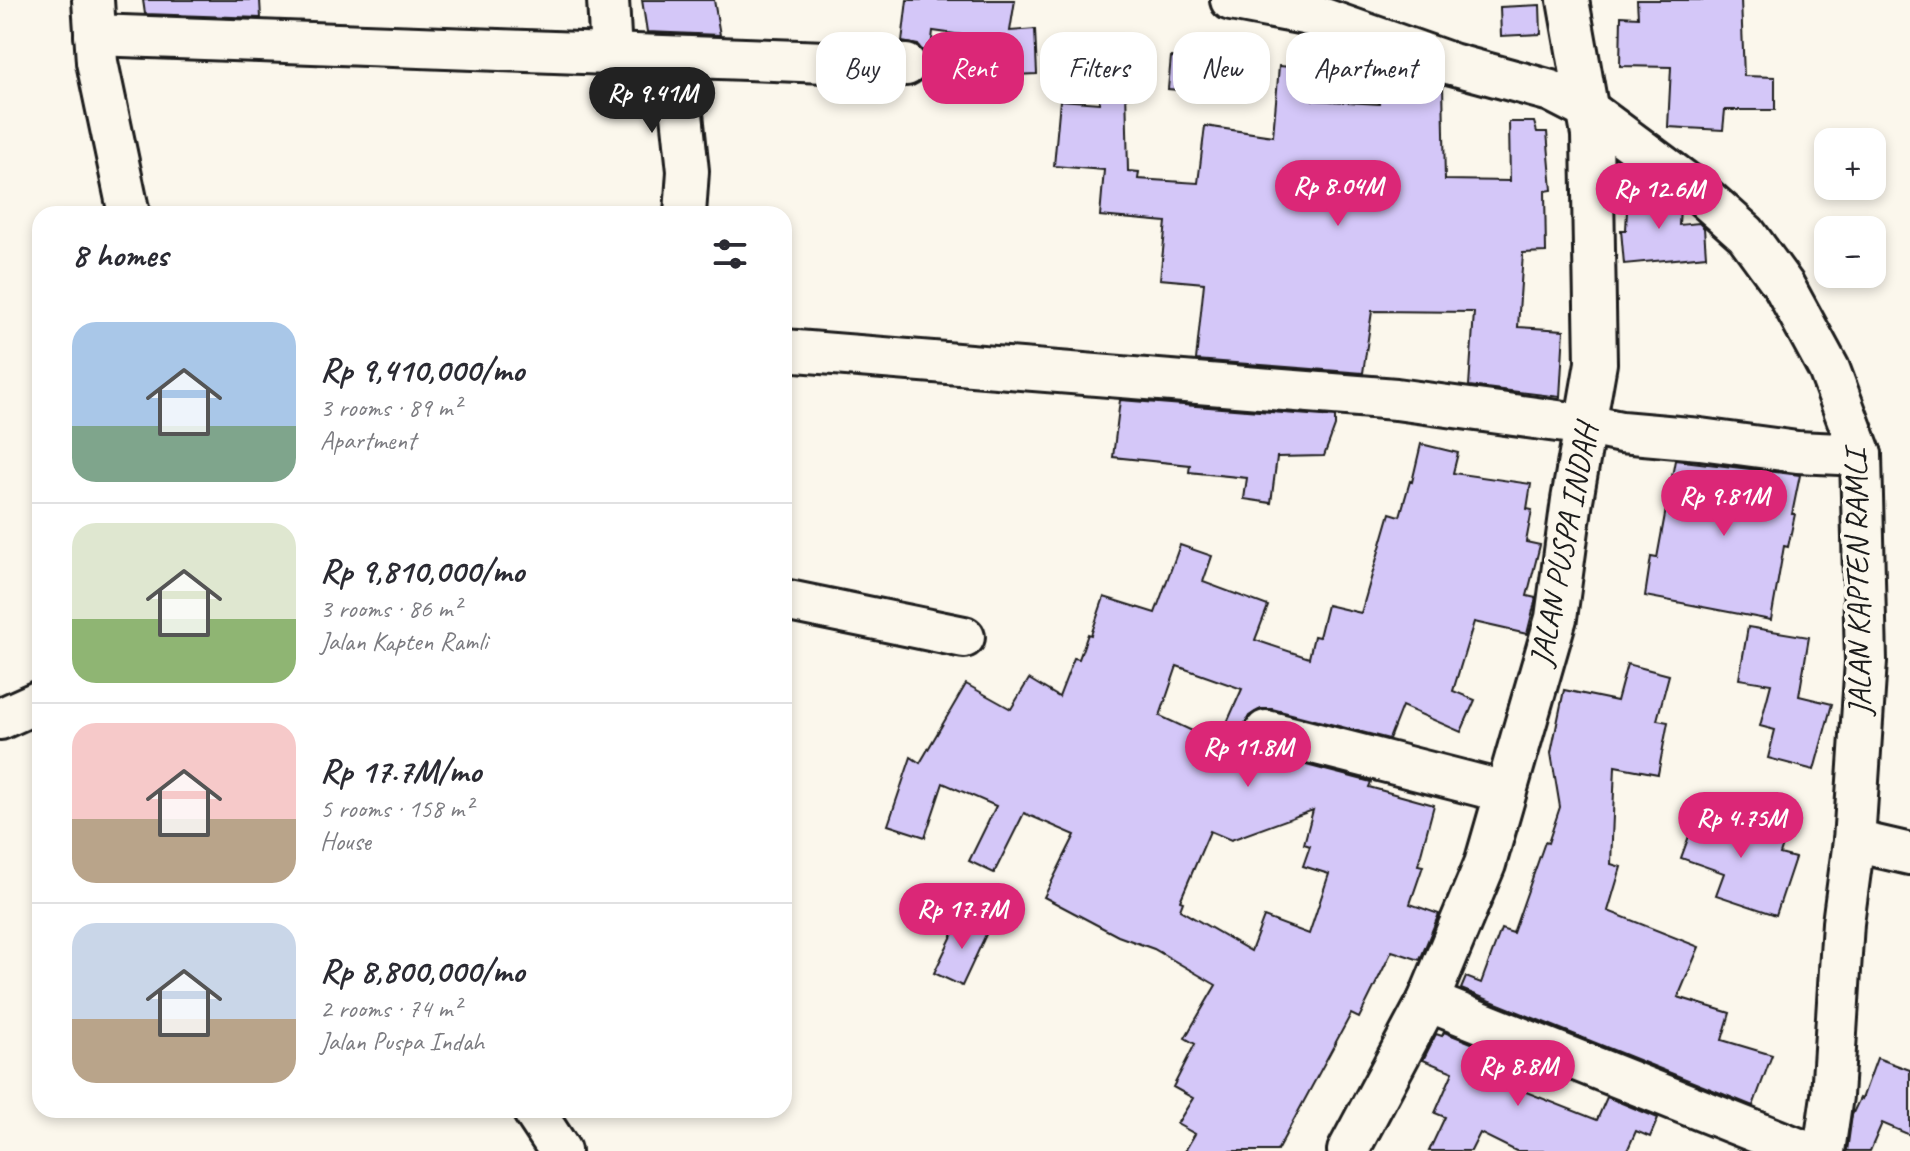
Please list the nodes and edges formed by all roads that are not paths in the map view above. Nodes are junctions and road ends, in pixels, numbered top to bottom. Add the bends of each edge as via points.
1 (608, 0) edge
2 (1231, 0) edge
3 (1568, 0) edge
4 (94, 18) edge
5 (611, 54) junction
6 (676, 57) junction
7 (816, 62) edge
8 (1588, 110) junction
9 (127, 206) edge
10 (686, 206) edge
11 (792, 351) edge
12 (1587, 425) junction
13 (1861, 455) junction
14 (792, 602) edge
15 (964, 637) dead end
16 (32, 705) edge
17 (0, 719) edge
18 (1266, 731) dead end
19 (1505, 792) junction
20 (1854, 841) junction
21 (1910, 854) edge
22 (1428, 1001) junction
23 (538, 1118) edge
24 (560, 1151) edge
25 (1348, 1151) edge
26 (1804, 1151) edge
27 (1824, 1151) edge

1 - 5 street
2 - 8 street, JALAN KAPTEN RAMLI via 1315,16 1452,64 1551,91
3 - 8 street, JALAN PUSPA INDAH
4 - 5 street
4 - 9 street via 109,127
5 - 6 street
6 - 7 street
6 - 10 street via 688,171
8 - 12 street, JALAN PUSPA INDAH via 1595,204 1596,363
8 - 13 street, JALAN KAPTEN RAMLI via 1746,234 1784,286 1829,369
11 - 12 street via 1396,399
12 - 13 street
12 - 19 street, JALAN PUSPA INDAH via 1556,618
13 - 20 street, JALAN KAPTEN RAMLI via 1866,661
14 - 15 street
16 - 17 street
18 - 19 street
19 - 22 street, JALAN PUSPA INDAH via 1485,864
20 - 21 street
20 - 27 street, JALAN KAPTEN RAMLI
22 - 25 street, JALAN PUSPA INDAH
22 - 26 street
23 - 24 street

